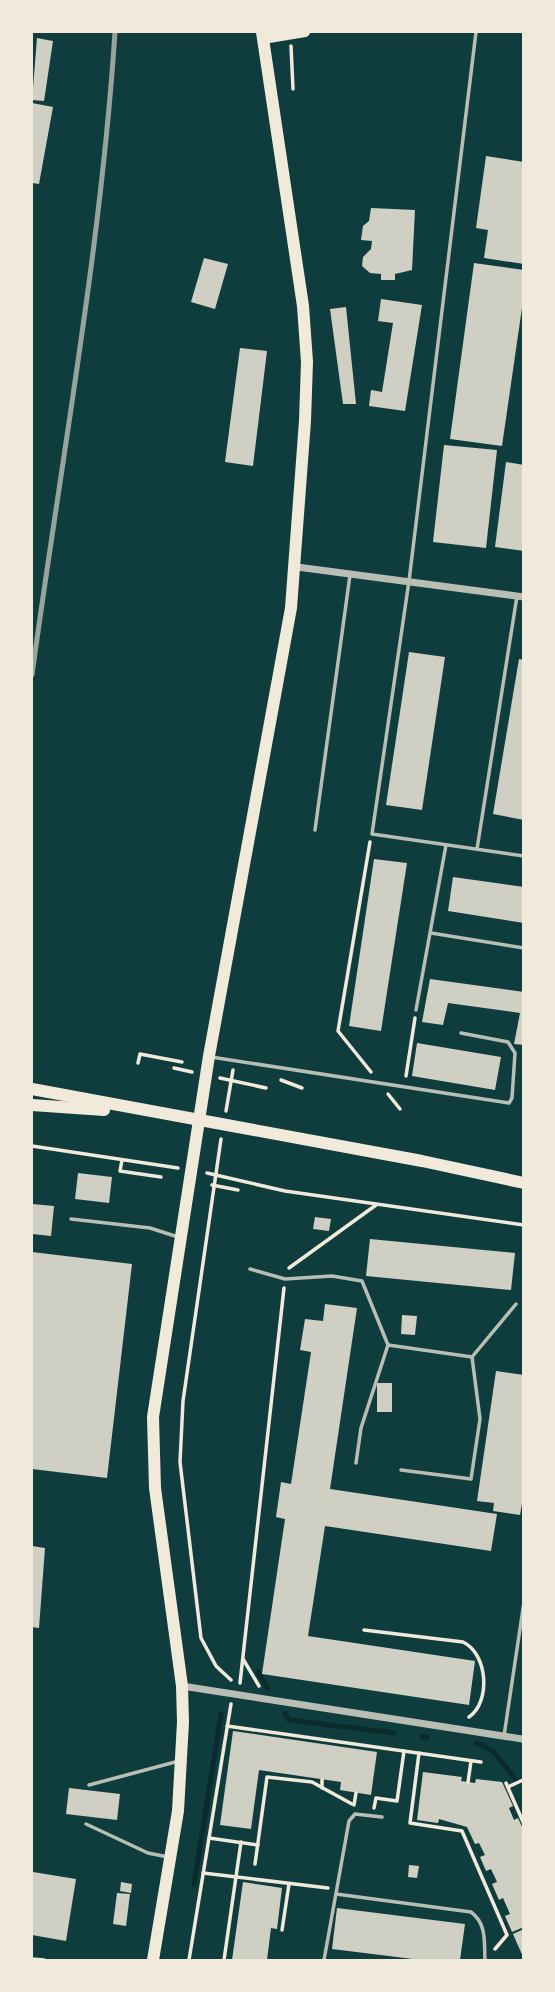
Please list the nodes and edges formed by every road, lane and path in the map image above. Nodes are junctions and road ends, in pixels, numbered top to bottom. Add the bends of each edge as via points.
1 (305, 32) edge
2 (476, 32) edge
3 (291, 34) junction
4 (263, 35) edge
5 (293, 89) dead end
6 (296, 567) junction
7 (350, 573) junction
8 (409, 581) junction
9 (520, 596) edge
10 (315, 830) dead end
11 (372, 834) junction
12 (446, 845) junction
13 (477, 849) junction
14 (523, 856) edge
15 (431, 933) junction
16 (523, 948) edge
17 (416, 1010) joint
18 (461, 1033) dead end
19 (209, 1056) junction
20 (183, 1062) dead end
21 (138, 1063) dead end
22 (379, 1082) junction
23 (405, 1086) junction
24 (32, 1089) edge
25 (32, 1105) edge
26 (160, 1115) junction
27 (32, 1146) edge
28 (122, 1160) junction
29 (154, 1164) dead end
30 (161, 1177) dead end
31 (240, 1178) dead end
32 (523, 1183) edge
33 (238, 1190) dead end
34 (376, 1205) junction
35 (71, 1219) dead end
36 (523, 1225) edge
37 (180, 1238) junction
38 (250, 1269) dead end
39 (285, 1279) junction
40 (516, 1304) dead end
41 (387, 1345) junction
42 (472, 1357) junction
43 (356, 1463) dead end
44 (401, 1470) dead end
45 (523, 1602) edge
46 (364, 1630) dead end
47 (243, 1659) junction
48 (240, 1685) junction
49 (182, 1686) junction
50 (232, 1700) dead end
51 (462, 1718) dead end
52 (227, 1726) junction
53 (504, 1736) junction
54 (523, 1739) edge
55 (404, 1751) junction
56 (419, 1753) junction
57 (181, 1760) junction
58 (471, 1761) junction
59 (481, 1762) dead end
60 (259, 1775) dead end
61 (267, 1777) junction
62 (323, 1780) dead end
63 (523, 1780) edge
64 (468, 1782) dead end
65 (89, 1785) dead end
66 (322, 1788) junction
67 (356, 1793) dead end
68 (255, 1803) dead end
69 (263, 1805) junction
70 (373, 1816) junction
71 (382, 1817) dead end
72 (86, 1824) dead end
73 (523, 1824) edge
74 (209, 1838) junction
75 (240, 1842) junction
76 (258, 1845) junction
77 (170, 1857) junction
78 (256, 1864) dead end
79 (203, 1873) junction
80 (236, 1877) junction
81 (289, 1883) junction
82 (336, 1891) junction
83 (282, 1930) dead end
84 (493, 1952) dead end
85 (32, 1959) edge
86 (44, 1961) edge
87 (153, 1961) edge
88 (188, 1961) edge
89 (224, 1961) edge
90 (324, 1961) edge
91 (485, 1961) edge

1 - 3 main road
2 - 8 lane
3 - 4 main road
3 - 5 path
4 - 6 main road via 297,259 307,362
6 - 7 street
6 - 19 main road
7 - 8 street
7 - 10 lane
8 - 9 street
8 - 11 lane
9 - 13 lane
11 - 12 lane
11 - 22 path via 338,1031
12 - 13 lane
12 - 15 lane
13 - 14 lane
15 - 16 lane
15 - 17 lane
17 - 23 path
18 - 23 lane via 508,1042 515,1053 509,1103
19 - 22 lane
19 - 37 main road
20 - 21 path via 140,1055
22 - 23 lane
22 - 23 path via 400,1109
24 - 26 main road
25 - 26 main road
26 - 32 main road
27 - 28 path
28 - 29 path
28 - 30 path via 120,1171
31 - 34 path via 285,1191
33 - 48 path via 212,1185 180,1454 201,1638 216,1666
34 - 36 path
34 - 39 path via 286,1270
35 - 37 lane via 150,1228
37 - 49 main road via 162,1342 152,1448
38 - 39 lane
39 - 41 lane via 332,1276 362,1281
39 - 47 path
40 - 42 lane
41 - 42 lane
41 - 43 lane via 361,1428
42 - 44 lane via 480,1419 471,1479
45 - 53 lane
46 - 51 path via 474,1647 484,1666 479,1707 470,1717
47 - 48 path
47 - 48 path via 262,1691
49 - 53 street
49 - 57 main road
50 - 52 path
52 - 55 path
52 - 74 path
53 - 54 street
55 - 56 path
55 - 70 path via 397,1801 376,1798
56 - 58 path
56 - 84 path via 410,1823 462,1831 507,1934
57 - 65 lane
57 - 77 main road
58 - 59 path
58 - 64 path
60 - 61 path
61 - 66 path via 312,1782
61 - 69 path
62 - 66 path
63 - 73 path via 507,1785
66 - 67 path via 354,1805
68 - 69 path
69 - 76 path
70 - 71 lane
70 - 82 lane via 355,1814 349,1821
72 - 77 lane via 148,1853
74 - 75 path
74 - 79 path
75 - 76 path
75 - 80 path
76 - 78 path
77 - 87 main road
79 - 80 path
79 - 88 path
80 - 81 path
80 - 89 path
81 - 82 path
81 - 83 path
82 - 90 lane
82 - 91 lane via 471,1912 484,1930
85 - 86 path

